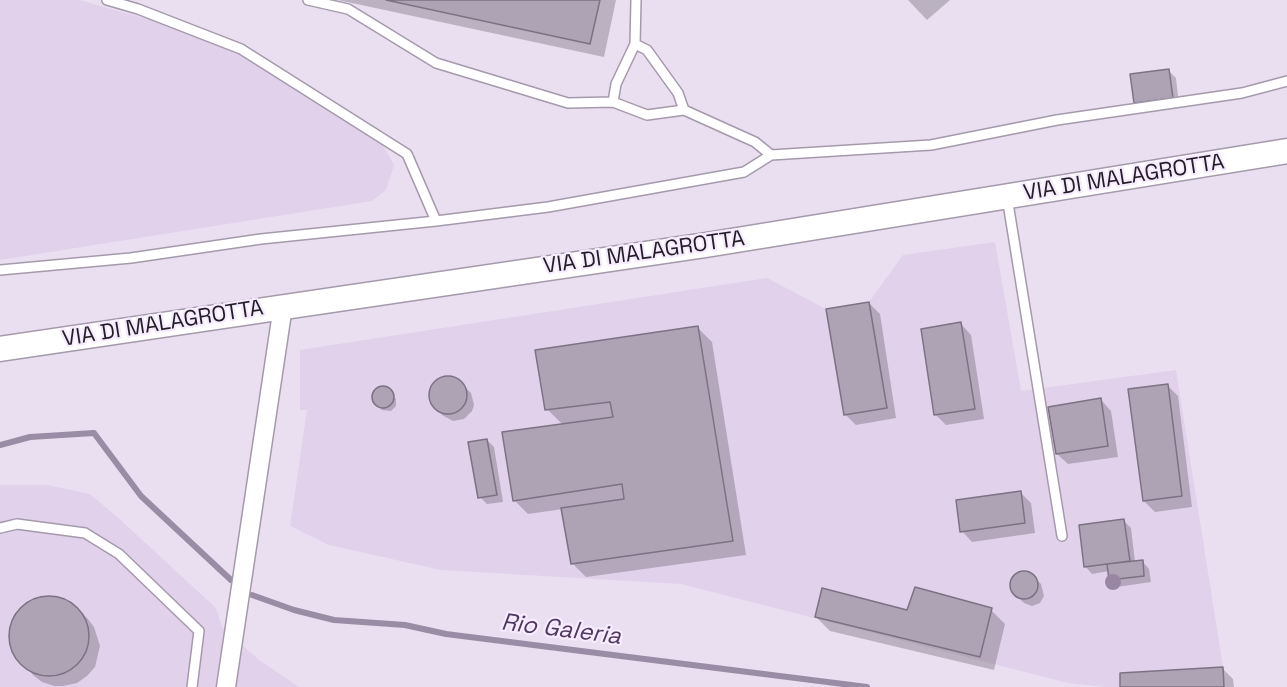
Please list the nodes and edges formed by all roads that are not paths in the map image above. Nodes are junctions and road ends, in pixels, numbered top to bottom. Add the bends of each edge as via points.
1 (107, 0) edge
2 (308, 0) edge
3 (636, 0) edge
4 (635, 44) junction
5 (1287, 81) edge
6 (613, 102) junction
7 (684, 110) junction
8 (1287, 151) edge
9 (771, 155) junction
10 (1007, 196) junction
11 (436, 221) junction
12 (0, 270) edge
13 (282, 306) junction
14 (0, 349) edge
15 (0, 528) edge
16 (1062, 536) dead end
17 (192, 687) edge
18 (226, 687) edge

1 - 11 lane via 241,49 406,154
2 - 6 lane via 348,9 436,63 568,103
3 - 4 lane
4 - 6 lane via 616,84
4 - 7 lane via 647,50 678,93
5 - 9 lane via 1242,93 1057,120 932,145
6 - 7 lane via 647,115
7 - 9 lane via 754,142
8 - 10 main road, VIA DI MALAGROTTA
9 - 11 lane via 744,172 548,207
10 - 13 main road, VIA DI MALAGROTTA via 706,245
10 - 16 lane
11 - 12 lane
13 - 14 main road, VIA DI MALAGROTTA
13 - 18 street
15 - 17 lane via 17,524 85,533 119,554 199,631

